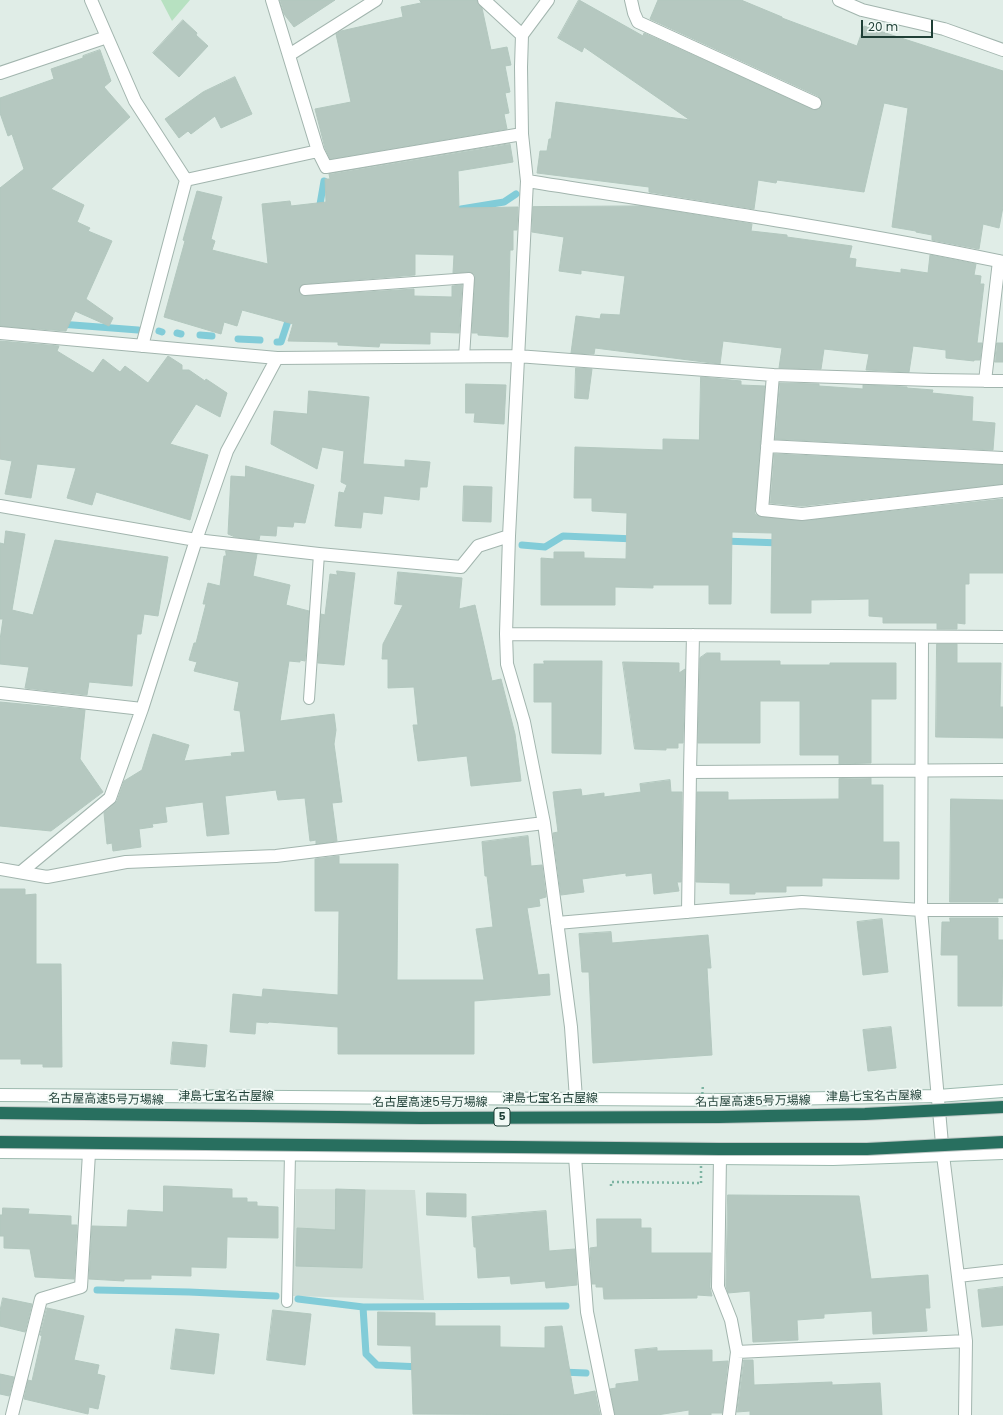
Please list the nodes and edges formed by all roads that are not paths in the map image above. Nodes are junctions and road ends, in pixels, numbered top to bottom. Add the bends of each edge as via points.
1 (91, 0) edge
2 (272, 0) edge
3 (376, 0) edge
4 (484, 0) edge
5 (548, 0) edge
6 (631, 0) edge
7 (839, 0) edge
8 (522, 35) junction
9 (107, 37) junction
10 (1003, 50) edge
11 (289, 55) junction
12 (0, 73) edge
13 (815, 103) dead end
14 (522, 134) junction
15 (318, 151) junction
16 (186, 180) junction
17 (527, 181) junction
18 (1001, 261) edge
19 (305, 290) dead end
20 (0, 333) edge
21 (142, 346) junction
22 (517, 356) junction
23 (464, 357) junction
24 (277, 358) junction
25 (773, 375) junction
26 (984, 381) junction
27 (1003, 381) edge
28 (767, 446) junction
29 (1003, 458) edge
30 (1003, 491) edge
31 (0, 506) edge
32 (509, 536) junction
33 (196, 540) junction
34 (319, 554) junction
35 (506, 634) junction
36 (693, 635) junction
37 (922, 637) junction
38 (1003, 637) edge
39 (0, 693) edge
40 (309, 699) dead end
41 (142, 708) junction
42 (921, 770) junction
43 (1003, 770) edge
44 (690, 772) junction
45 (544, 823) junction
46 (0, 869) edge
47 (21, 872) junction
48 (921, 910) junction
49 (1003, 910) edge
50 (688, 912) junction
51 (557, 923) junction
52 (1003, 1091) edge
53 (0, 1095) edge
54 (938, 1096) junction
55 (576, 1099) junction
56 (1003, 1107) edge
57 (0, 1113) edge
58 (0, 1142) edge
59 (1003, 1142) edge
60 (0, 1152) edge
61 (89, 1152) junction
62 (1003, 1153) edge
63 (290, 1154) junction
64 (943, 1155) junction
65 (575, 1157) junction
66 (720, 1157) junction
67 (1003, 1271) edge
68 (958, 1276) junction
69 (287, 1302) dead end
70 (966, 1341) junction
71 (737, 1352) junction
72 (12, 1415) edge
73 (608, 1415) edge
74 (729, 1415) edge
75 (965, 1415) edge

1 - 9 street
2 - 11 street
3 - 11 street
4 - 8 street
5 - 8 street
6 - 13 street via 638,22
7 - 10 street via 862,10 944,30
8 - 14 street
9 - 12 street
9 - 16 street via 135,101
11 - 15 street
14 - 15 street via 326,167
14 - 17 street
15 - 16 street
16 - 21 street
17 - 18 street via 821,228
17 - 22 street
18 - 26 street
19 - 23 lane via 469,278
20 - 21 street
21 - 24 street
22 - 23 street
22 - 25 street
22 - 32 street
23 - 24 street
24 - 33 street via 227,451
25 - 26 street
25 - 28 street
26 - 27 street
28 - 29 street
28 - 30 street via 762,510 802,514
31 - 33 street
32 - 34 street via 478,546 461,567
32 - 35 street
33 - 34 street
33 - 41 street
34 - 40 lane
35 - 36 street
35 - 45 street via 507,664 524,722
36 - 37 street
36 - 44 street
37 - 38 street
37 - 42 street
39 - 41 street
41 - 47 street via 110,798
42 - 43 street
42 - 44 street
42 - 48 street
44 - 50 street
45 - 47 street via 276,856 126,862 48,877
45 - 51 street
46 - 47 street
48 - 49 street
48 - 50 street via 802,902
48 - 54 street
50 - 51 street
51 - 55 street via 572,1027
52 - 54 street, 津島七宝名古屋線
53 - 55 street, 津島七宝名古屋線
54 - 55 street, 津島七宝名古屋線 via 726,1100
54 - 64 street
56 - 57 highway, 名古屋高速5号万場線 / 5, bridge via 865,1114 719,1117 421,1118
58 - 59 highway, bridge via 867,1149
60 - 61 street
61 - 63 street
61 - 72 street via 81,1287 41,1299
62 - 64 street
63 - 65 street
63 - 69 lane
64 - 66 street via 833,1159
64 - 68 street
65 - 66 street
65 - 73 street via 587,1312
66 - 71 street via 718,1287 731,1320
67 - 68 street
68 - 70 street
70 - 71 street
70 - 75 street
71 - 74 street

